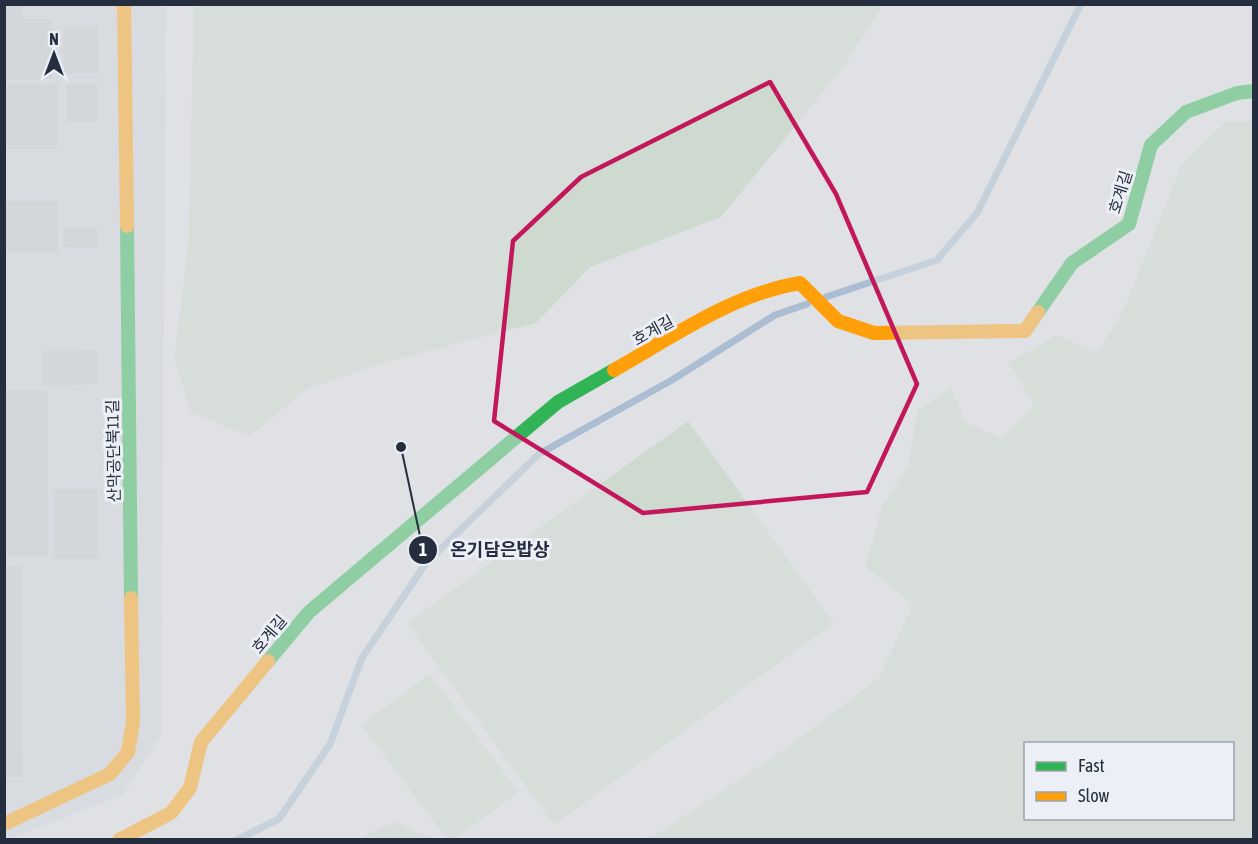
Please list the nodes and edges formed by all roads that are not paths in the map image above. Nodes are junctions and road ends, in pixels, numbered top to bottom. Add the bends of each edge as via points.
1 (124, 4) edge
2 (1254, 91) edge
3 (4, 824) edge
4 (119, 840) edge

1 - 3 street, 산막공단북11길 via 133,722 128,752 110,774
2 - 4 street, 호계길 via 1186,111 1150,145 1129,224 1072,263 1025,331 874,333 838,321 800,283 775,287 721,310 558,402 309,612 201,742 190,788 171,813

